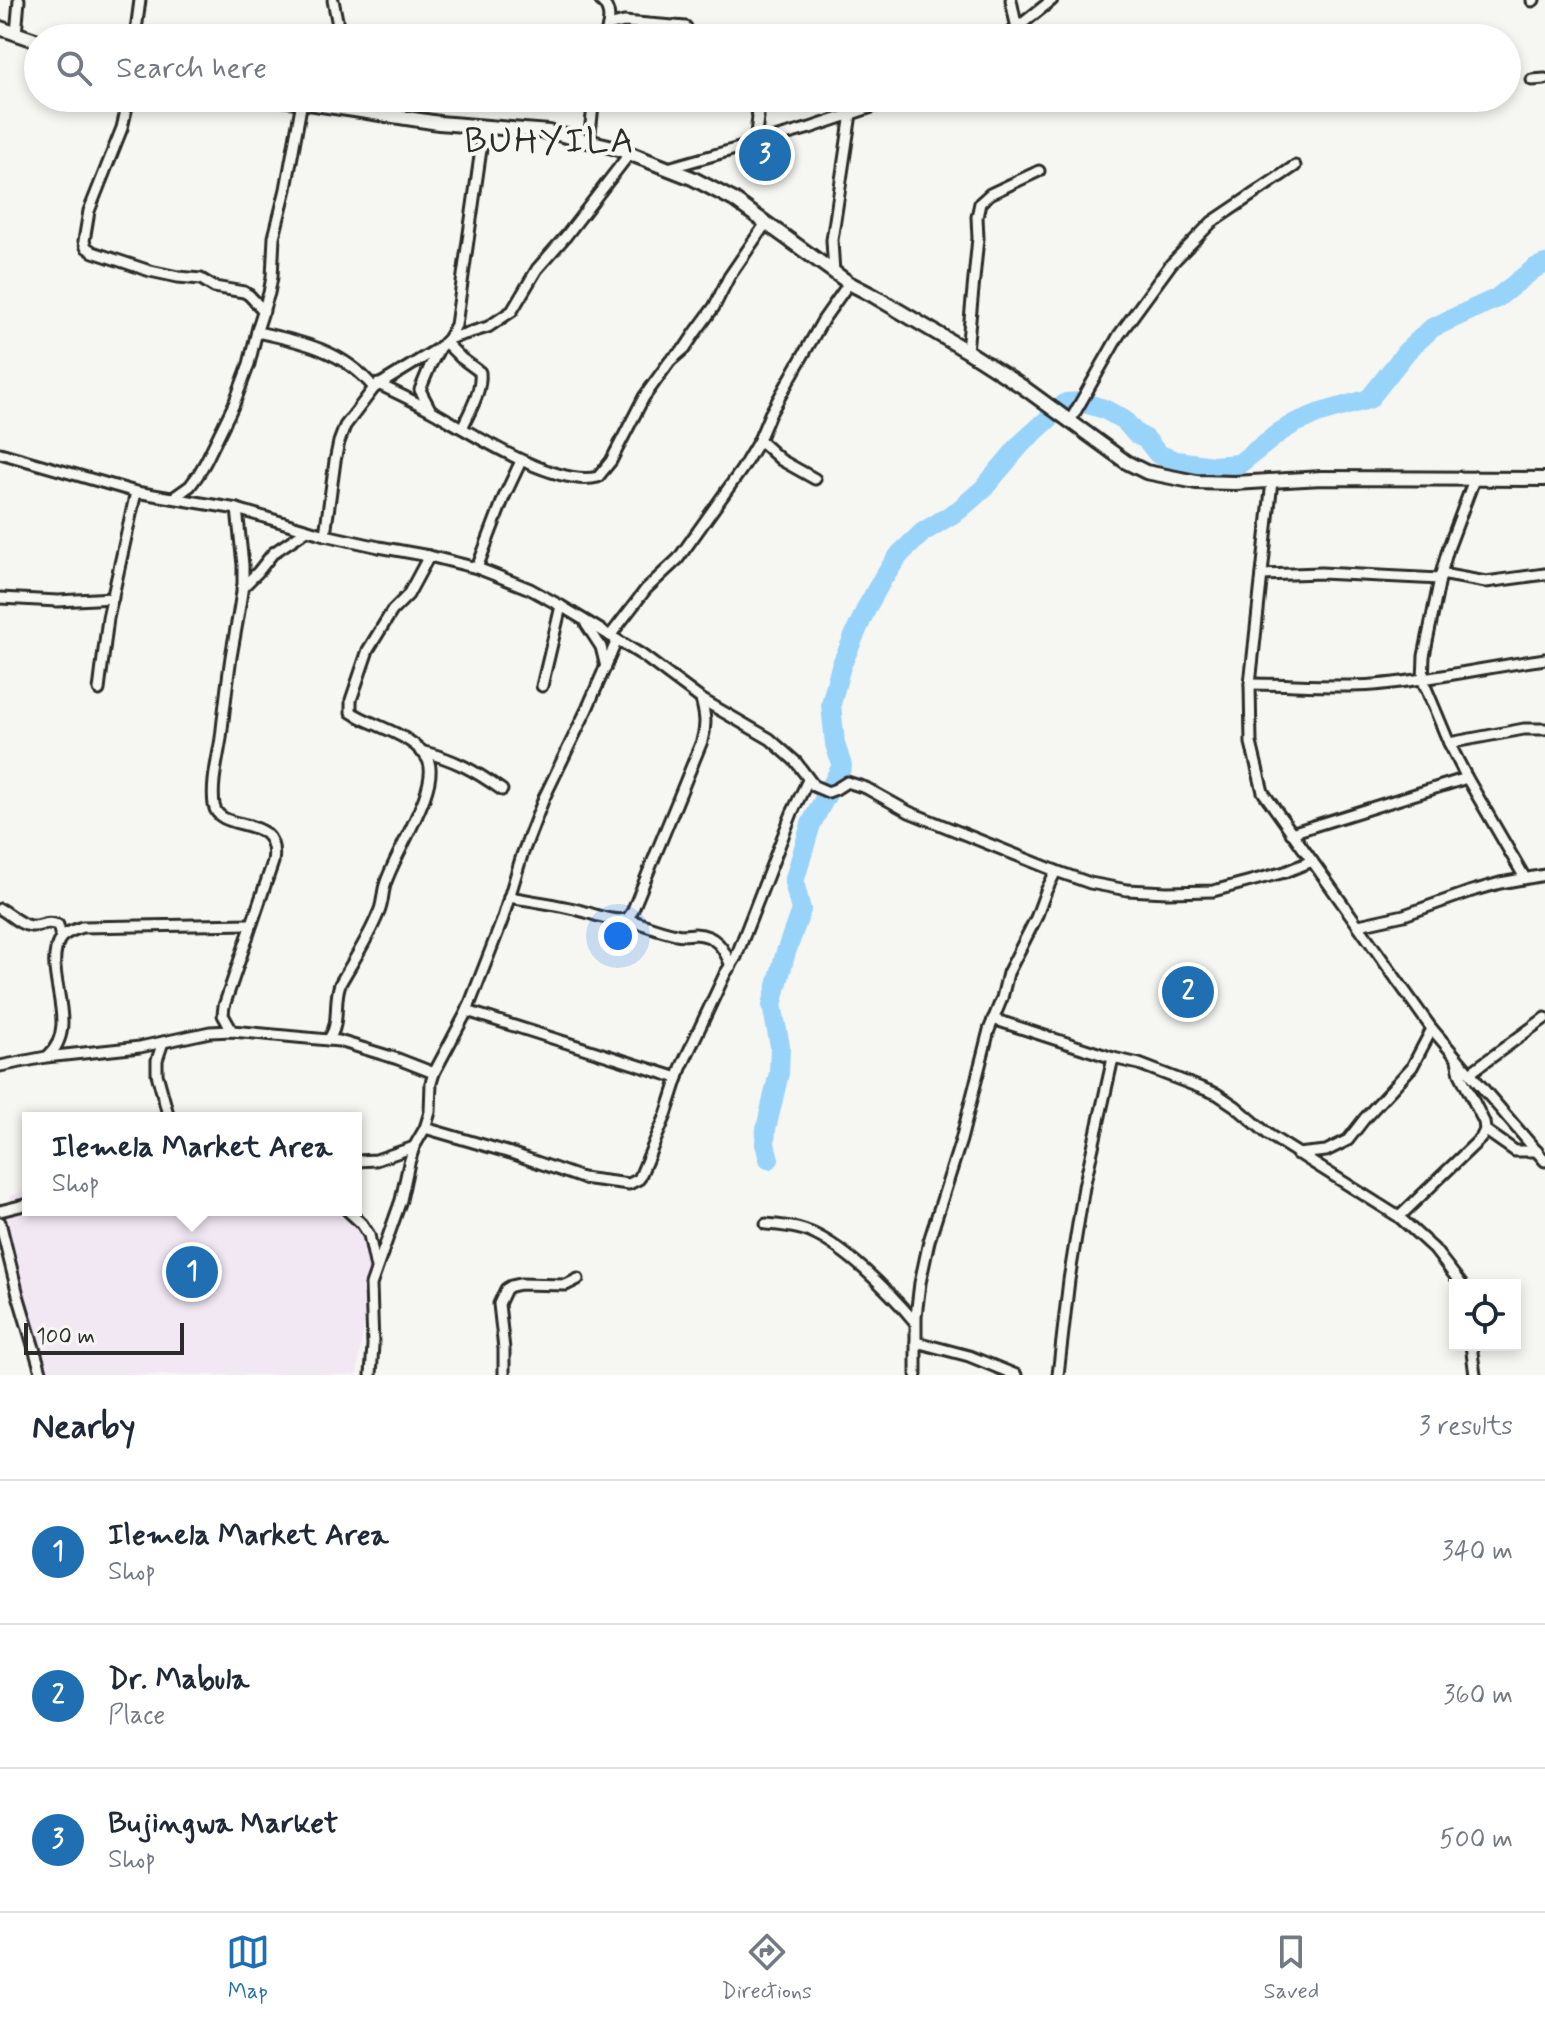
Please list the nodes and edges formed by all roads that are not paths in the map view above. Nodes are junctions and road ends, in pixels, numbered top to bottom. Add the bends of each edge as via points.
1 (19, 0) edge
2 (140, 0) edge
3 (333, 0) edge
4 (600, 0) edge
5 (1011, 0) edge
6 (1052, 0) edge
7 (137, 24) edge
8 (337, 24) edge
9 (608, 24) edge
10 (616, 24) edge
11 (649, 24) edge
12 (1016, 24) edge
13 (1023, 24) edge
14 (0, 28) edge
15 (16, 34) junction
16 (24, 37) edge
17 (1545, 79) edge
18 (1532, 80) dead end
19 (126, 112) edge
20 (300, 112) edge
21 (375, 112) edge
22 (592, 112) edge
23 (757, 112) edge
24 (857, 112) edge
25 (851, 114) junction
26 (484, 128) junction
27 (589, 141) junction
28 (755, 143) junction
29 (630, 153) junction
30 (1295, 166) dead end
31 (668, 168) junction
32 (1039, 171) dead end
33 (766, 223) junction
34 (834, 273) junction
35 (849, 283) junction
36 (264, 311) junction
37 (257, 332) junction
38 (444, 343) junction
39 (967, 351) junction
40 (376, 386) junction
41 (430, 409) junction
42 (1070, 421) junction
43 (462, 428) junction
44 (759, 440) junction
45 (0, 453) edge
46 (521, 461) junction
47 (1475, 477) junction
48 (815, 479) dead end
49 (1545, 479) edge
50 (1272, 481) junction
51 (136, 492) junction
52 (173, 498) junction
53 (237, 509) junction
54 (307, 530) junction
55 (325, 535) junction
56 (429, 556) junction
57 (477, 568) junction
58 (1545, 574) edge
59 (1262, 575) junction
60 (1441, 576) junction
61 (242, 588) junction
62 (0, 598) edge
63 (113, 598) junction
64 (561, 606) junction
65 (583, 619) junction
66 (613, 638) junction
67 (1545, 659) edge
68 (606, 667) junction
69 (1423, 681) junction
70 (1250, 684) junction
71 (542, 686) dead end
72 (99, 690) dead end
73 (701, 699) junction
74 (1545, 729) edge
75 (1449, 743) junction
76 (420, 751) junction
77 (1467, 778) junction
78 (808, 780) junction
79 (502, 790) dead end
80 (1291, 833) junction
81 (1312, 861) junction
82 (1056, 871) junction
83 (1545, 875) edge
84 (1525, 878) junction
85 (509, 897) junction
86 (0, 909) edge
87 (627, 919) junction
88 (251, 924) junction
89 (1359, 925) junction
90 (61, 937) junction
91 (731, 966) junction
92 (224, 1006) junction
93 (467, 1011) junction
94 (1545, 1018) edge
95 (993, 1019) junction
96 (1432, 1029) junction
97 (232, 1031) junction
98 (210, 1032) junction
99 (328, 1040) junction
100 (163, 1042) junction
101 (1456, 1056) junction
102 (46, 1057) junction
103 (1113, 1058) junction
104 (0, 1066) edge
105 (434, 1073) junction
106 (1470, 1073) junction
107 (678, 1078) junction
108 (167, 1112) edge
109 (425, 1128) junction
110 (1485, 1130) junction
111 (414, 1147) junction
112 (1297, 1154) junction
113 (1543, 1157) edge
114 (362, 1161) edge
115 (22, 1206) edge
116 (0, 1211) edge
117 (353, 1216) edge
118 (1399, 1217) junction
119 (0, 1222) edge
120 (766, 1224) dead end
121 (376, 1268) junction
122 (578, 1279) dead end
123 (1457, 1279) edge
124 (915, 1322) junction
125 (916, 1342) junction
126 (1472, 1351) edge
127 (42, 1375) edge
128 (371, 1375) edge
129 (504, 1375) edge
130 (916, 1375) edge
131 (1016, 1375) edge
132 (1058, 1375) edge
133 (1475, 1375) edge

1 - 15 street
2 - 7 street
3 - 8 street
4 - 9 street via 607,6
5 - 12 street
6 - 13 street
10 - 11 street
14 - 15 street
15 - 16 street
17 - 18 street
19 - 36 street via 89,211 86,247 150,271 244,292
20 - 36 street
21 - 26 street
22 - 27 street
23 - 28 street
24 - 25 street
25 - 28 street
25 - 34 street via 832,240
26 - 27 street via 549,132
26 - 38 street via 456,325
27 - 29 street
28 - 31 street
29 - 31 street
29 - 38 street via 537,269 512,311 488,327
30 - 42 street via 1212,222 1171,264 1119,335
31 - 33 street via 715,189
32 - 39 street via 980,203
33 - 34 street
33 - 46 street via 714,307 644,397 598,477 582,478
34 - 35 street
35 - 39 street
35 - 44 street via 823,320
36 - 37 street
37 - 40 street via 337,356
37 - 52 street via 242,384 206,461 190,486
38 - 40 street
38 - 41 street via 420,390
38 - 43 street via 480,372
39 - 42 street
40 - 41 street
40 - 55 street via 339,442
41 - 43 street
42 - 50 street via 1146,472 1196,482
43 - 46 street
44 - 48 street
44 - 66 street via 685,550 646,589
45 - 51 street
46 - 57 street
47 - 49 street
47 - 50 street
47 - 60 street
50 - 59 street
51 - 52 street
51 - 63 street
52 - 53 street
53 - 54 street
53 - 61 street
54 - 55 street
54 - 61 street via 273,553
55 - 56 street
56 - 57 street
56 - 76 street via 408,595 373,639 350,709
57 - 64 street
58 - 60 street via 1486,582
59 - 60 street
59 - 70 street
60 - 69 street
61 - 88 street via 214,804 224,820 261,830 275,850
62 - 63 street
63 - 72 street
64 - 65 street
64 - 71 street
65 - 66 street
65 - 68 street via 601,647
66 - 68 street
66 - 73 street
67 - 69 street
68 - 85 street via 544,798
69 - 70 street via 1369,686
69 - 75 street
70 - 80 street via 1256,767 1263,792
73 - 78 street via 770,739
73 - 87 street via 706,728 702,741
74 - 75 street
75 - 77 street
76 - 79 street via 464,765
76 - 99 street via 429,760 426,790 385,885 379,912 340,984 336,1026
77 - 80 street
77 - 84 street
78 - 82 street via 828,792 847,782 866,788 909,812
78 - 91 street
80 - 81 street
81 - 82 street via 1213,891 1127,890
81 - 89 street
82 - 95 street via 1008,973
83 - 84 street
84 - 89 street
85 - 87 street
85 - 93 street
86 - 90 street via 32,927 52,922
87 - 91 street via 680,935 707,935 718,942
88 - 90 street via 82,927
88 - 92 street
89 - 96 street
90 - 102 street via 56,954 61,1039
91 - 107 street
92 - 97 street
92 - 98 street
93 - 105 street
93 - 107 street
94 - 106 street
95 - 103 street
95 - 124 street via 929,1241
96 - 101 street
96 - 112 street via 1412,1067 1348,1140 1326,1151
97 - 98 street
97 - 99 street
98 - 100 street
99 - 105 street
100 - 102 street
100 - 108 street via 157,1074
101 - 106 street
101 - 110 street
102 - 104 street
103 - 112 street via 1217,1094
103 - 132 street via 1084,1187
105 - 109 street
106 - 113 street
107 - 109 street via 639,1179 629,1184 582,1178
109 - 111 street
110 - 113 street via 1515,1151
110 - 118 street
111 - 114 street
111 - 121 street
112 - 118 street
115 - 116 street
117 - 121 street via 369,1235
118 - 123 street
119 - 127 street
120 - 124 street via 793,1226 838,1248
121 - 128 street via 370,1295
122 - 129 street via 566,1285 520,1284 506,1289 499,1304
124 - 125 street
125 - 130 street
125 - 131 street
126 - 133 street

